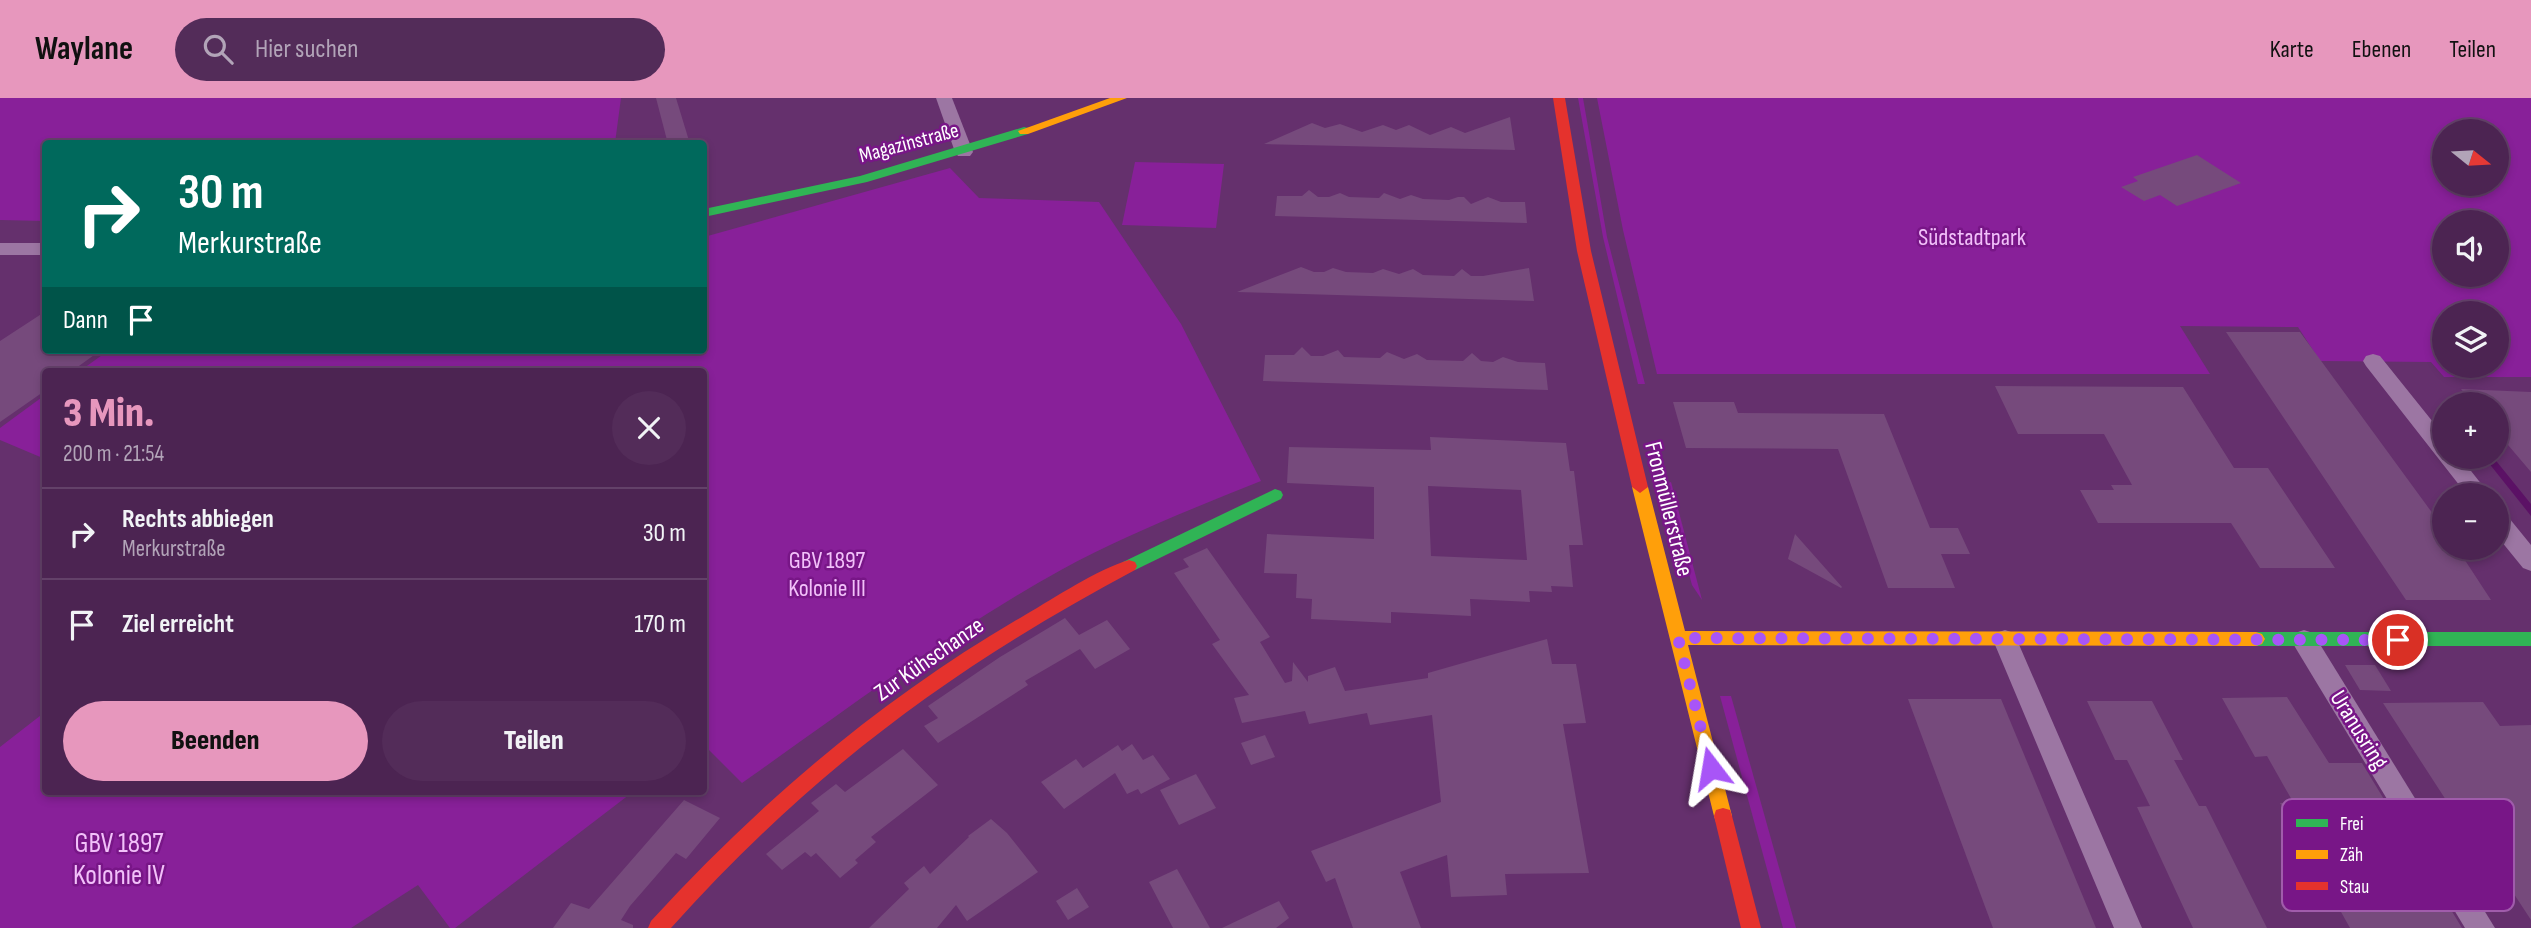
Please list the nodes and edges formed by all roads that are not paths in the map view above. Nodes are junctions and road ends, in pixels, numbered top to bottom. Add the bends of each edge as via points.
1 (944, 98) edge
2 (1121, 98) edge
3 (1559, 98) edge
4 (964, 152) junction
5 (707, 212) edge
6 (0, 249) edge
7 (42, 249) edge
8 (2373, 361) dead end
9 (2432, 436) edge
10 (2458, 469) edge
11 (2469, 483) edge
12 (1275, 495) dead end
13 (2509, 534) edge
14 (2531, 562) edge
15 (1678, 638) junction
16 (2528, 638) edge
17 (2005, 640) junction
18 (2304, 640) junction
19 (2402, 799) edge
20 (2471, 911) edge
21 (658, 928) edge
22 (1751, 928) edge
23 (2128, 928) edge
24 (2481, 928) edge

1 - 4 street
2 - 4 street, Magazinstraße
3 - 15 street, Fronmüllerstraße via 1584,251
4 - 5 street, Magazinstraße via 820,190
6 - 7 street
8 - 9 street
10 - 11 street
12 - 21 street, Zur Kühschanze via 1113,573 1021,624 891,711 758,819
13 - 14 street
15 - 17 street
15 - 22 street, Fronmüllerstraße
16 - 18 street
17 - 18 street
17 - 23 street
18 - 19 street, Uranusring
20 - 24 street, Uranusring

